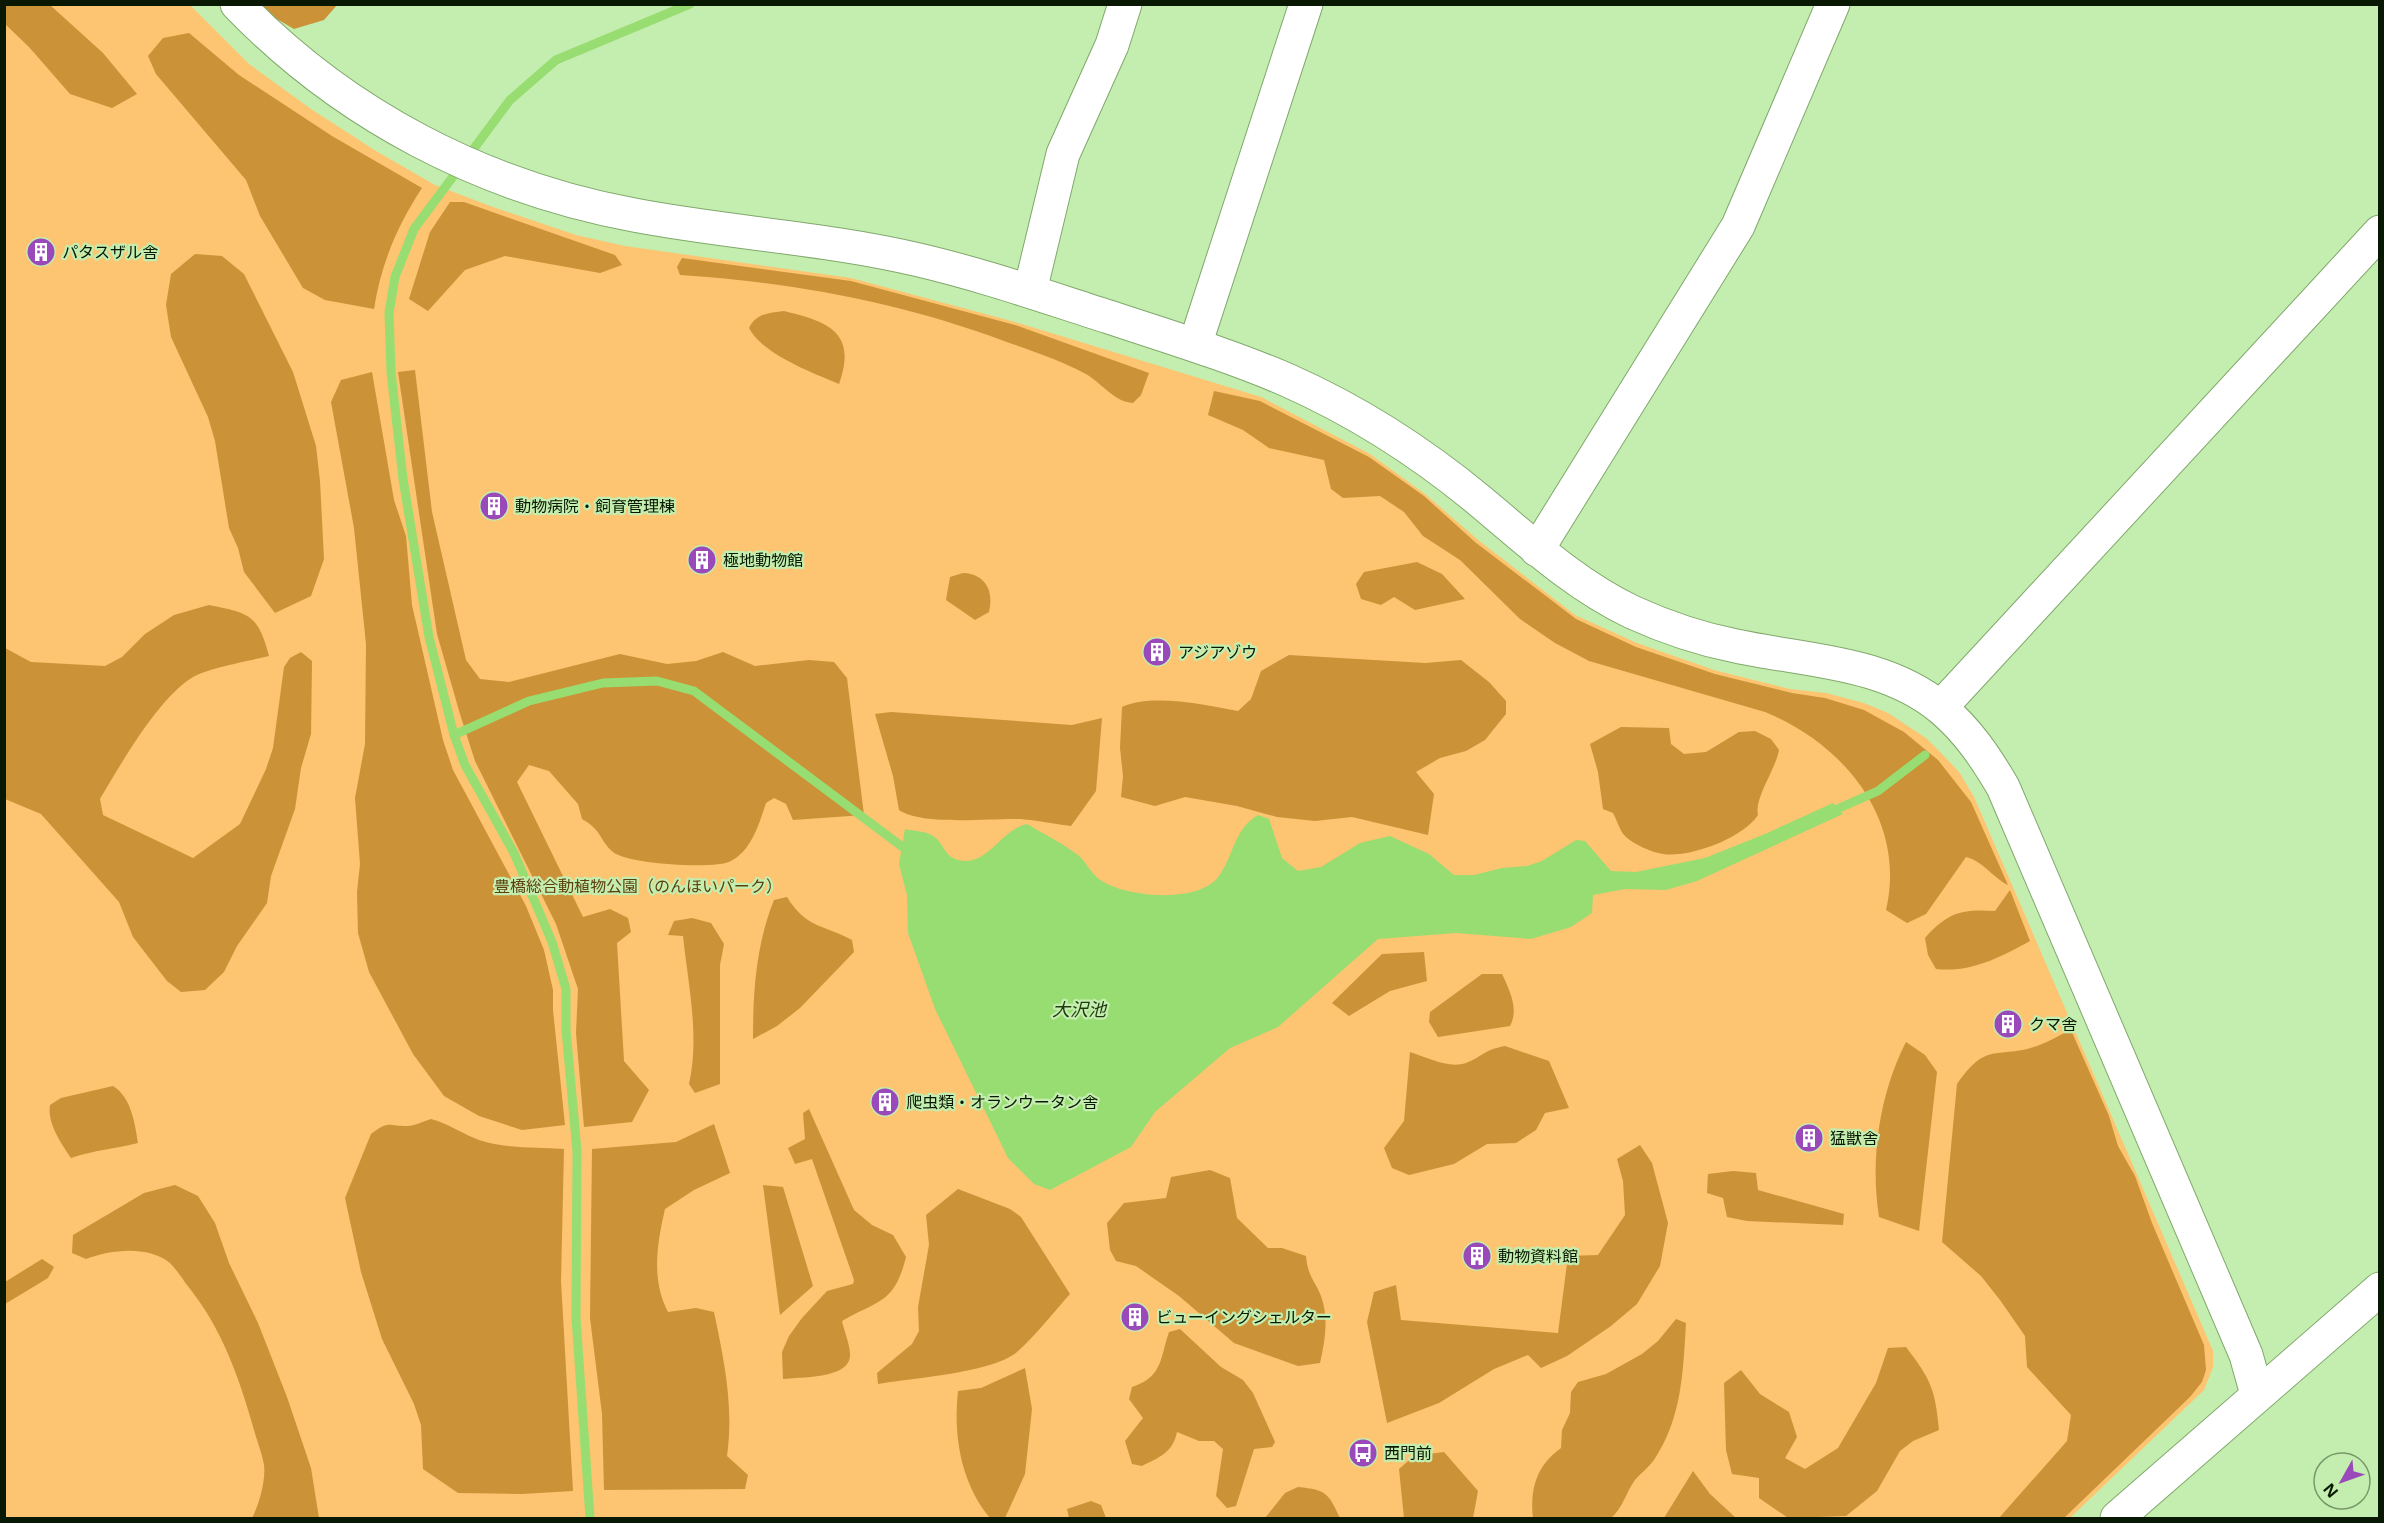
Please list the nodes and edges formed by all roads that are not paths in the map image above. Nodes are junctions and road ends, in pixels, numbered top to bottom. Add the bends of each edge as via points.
1 (237, 4) edge
2 (1125, 4) edge
3 (1306, 4) edge
4 (1833, 4) edge
5 (2379, 232) edge
6 (1030, 291) junction
7 (1195, 345) junction
8 (1537, 550) junction
9 (1941, 707) junction
10 (2379, 1290) edge
11 (2257, 1394) junction
12 (2116, 1518) edge

1 - 6 street via 334,90 420,141 503,179 639,216 916,259
2 - 6 street via 1112,45 1063,154
3 - 7 street
4 - 8 street via 1738,226
5 - 9 street
6 - 7 street
7 - 8 street via 1286,380 1349,410 1477,498
8 - 9 street via 1588,588 1670,628 1733,646 1872,672 1910,687
9 - 11 street via 1967,732 2003,787 2246,1355
10 - 11 street
11 - 12 street

